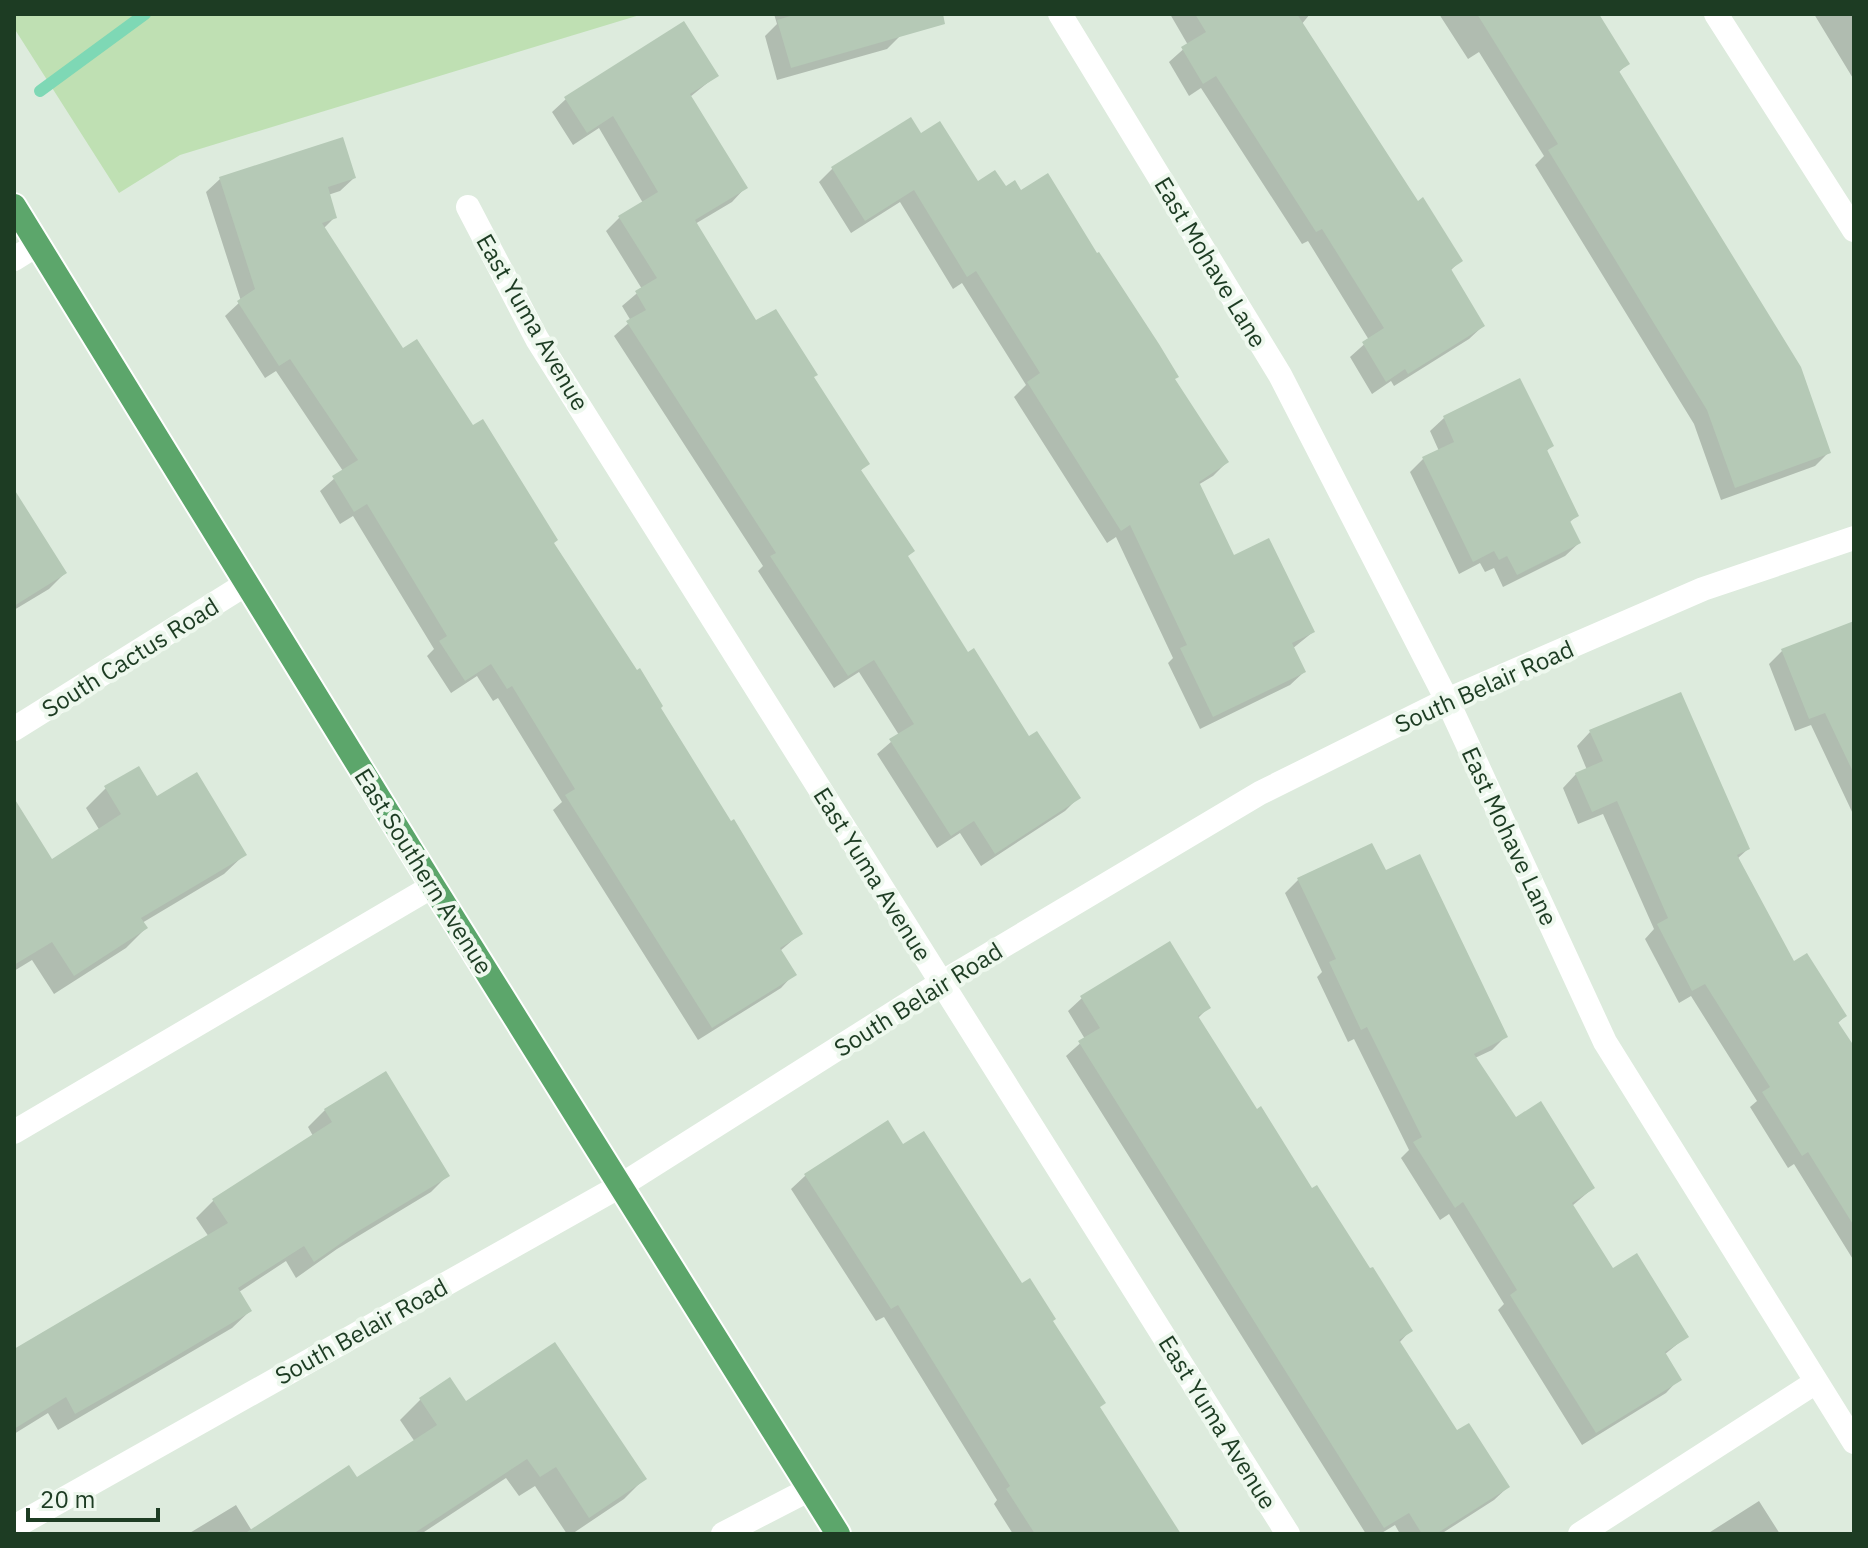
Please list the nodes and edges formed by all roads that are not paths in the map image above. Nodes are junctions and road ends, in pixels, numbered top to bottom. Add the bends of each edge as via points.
1 (1060, 14) edge
2 (1716, 14) edge
3 (14, 206) edge
4 (468, 207) dead end
5 (1854, 230) edge
6 (38, 244) junction
7 (14, 259) edge
8 (1854, 538) edge
9 (246, 584) junction
10 (1447, 700) junction
11 (14, 729) edge
12 (433, 886) junction
13 (941, 983) junction
14 (14, 1132) edge
15 (620, 1186) junction
16 (1816, 1382) junction
17 (1854, 1442) edge
18 (810, 1489) junction
19 (14, 1527) edge
20 (723, 1534) edge
21 (838, 1534) edge
22 (1288, 1534) edge
23 (1580, 1534) edge

1 - 10 street, East Mohave Lane via 1280,375
2 - 5 street
3 - 6 main road, East Southern Avenue
4 - 13 street, East Yuma Avenue via 537,339
6 - 7 street
6 - 9 main road, East Southern Avenue
8 - 10 street, South Belair Road via 1703,589
9 - 11 street, South Cactus Road
9 - 12 main road, East Southern Avenue
10 - 13 street, South Belair Road via 1260,793
10 - 16 street, East Mohave Lane via 1605,1042
12 - 14 street
12 - 15 main road, East Southern Avenue
13 - 15 street, South Belair Road
13 - 22 street, East Yuma Avenue
15 - 18 main road, East Southern Avenue
15 - 19 street, South Belair Road
16 - 17 street, East Mohave Lane
16 - 23 street
18 - 20 street
18 - 21 main road, East Southern Avenue

